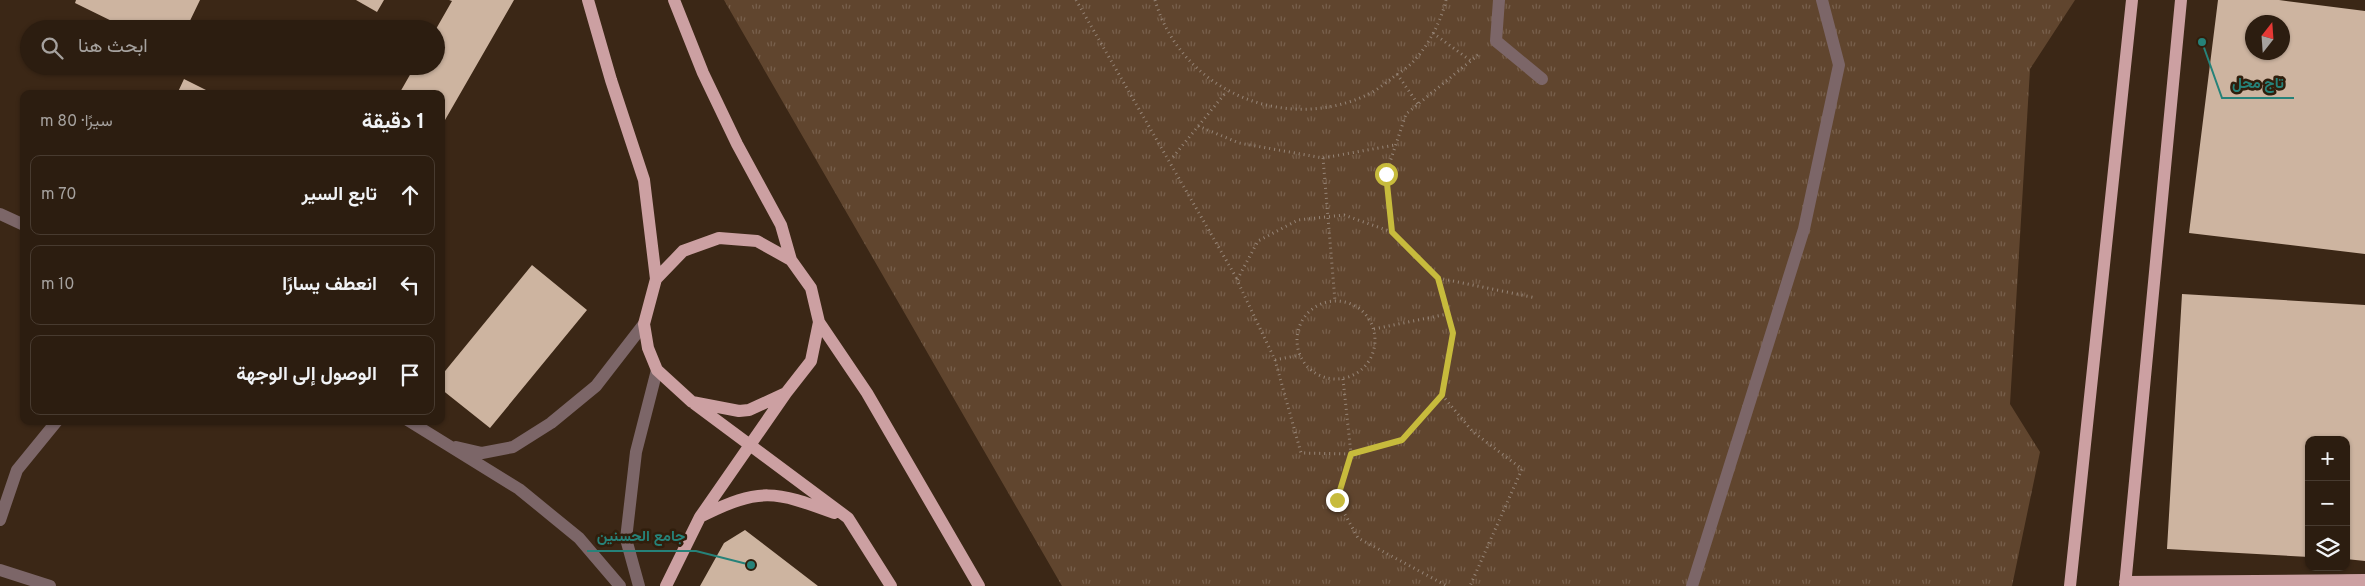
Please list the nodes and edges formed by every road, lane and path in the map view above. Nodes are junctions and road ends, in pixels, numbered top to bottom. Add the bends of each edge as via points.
1 (588, 0) edge
2 (674, 0) edge
3 (1076, 0) edge
4 (1155, 0) edge
5 (1446, 0) edge
6 (1499, 0) edge
7 (1822, 0) edge
8 (2132, 0) edge
9 (2180, 0) edge
10 (1433, 32) junction
11 (1496, 41) junction
12 (1471, 61) junction
13 (1397, 74) junction
14 (1542, 79) dead end
15 (1227, 91) junction
16 (1418, 105) junction
17 (1198, 126) junction
18 (1396, 145) junction
19 (1173, 157) dead end
20 (1323, 158) junction
21 (0, 214) edge
22 (1328, 217) junction
23 (20, 223) edge
24 (1392, 232) junction
25 (791, 260) junction
26 (1438, 278) junction
27 (656, 279) junction
28 (1237, 280) junction
29 (1536, 298) dead end
30 (1335, 301) junction
31 (1447, 314) junction
32 (819, 322) junction
33 (644, 324) junction
34 (1374, 329) junction
35 (1300, 356) junction
36 (1275, 360) junction
37 (657, 370) junction
38 (1342, 379) junction
39 (786, 392) junction
40 (1442, 395) junction
41 (692, 402) junction
42 (54, 425) edge
43 (415, 425) edge
44 (443, 444) junction
45 (750, 445) junction
46 (1351, 454) junction
47 (700, 517) junction
48 (848, 518) junction
49 (0, 520) edge
50 (0, 570) edge
51 (2365, 580) edge
52 (2125, 584) edge
53 (50, 586) edge
54 (620, 586) edge
55 (639, 586) edge
56 (666, 586) edge
57 (891, 586) edge
58 (979, 586) edge
59 (1447, 586) edge
60 (1470, 586) edge
61 (1692, 586) edge
62 (2070, 586) edge

1 - 27 main road via 644,180
2 - 25 main road via 733,135 781,225
3 - 28 path
4 - 15 path via 1161,21 1188,62
5 - 10 path via 1441,20
6 - 11 street
7 - 61 street via 1840,65 1804,229
8 - 62 main road
9 - 52 main road
10 - 12 path
10 - 13 path via 1412,63
11 - 12 path
11 - 14 street
12 - 16 path
13 - 15 path via 1369,94 1323,108 1274,108
13 - 16 path
15 - 17 path
16 - 18 path via 1406,114
17 - 19 path
17 - 20 path via 1239,143
18 - 20 path
18 - 24 path via 1386,174
20 - 22 path
21 - 23 street
22 - 24 path via 1344,215
22 - 28 path via 1298,220 1258,241
22 - 30 path
24 - 26 path
25 - 27 main road via 757,241 719,238 683,252
25 - 32 main road via 811,288
26 - 29 path
26 - 31 path
27 - 33 main road
28 - 36 path
30 - 34 path via 1348,302 1360,308
30 - 35 path via 1311,309 1303,319 1298,337
31 - 34 path
31 - 40 path via 1453,333
32 - 39 main road via 811,361
32 - 58 main road via 867,393
33 - 37 main road via 648,348
33 - 44 street via 596,386 551,423 513,448 482,453
34 - 38 path via 1376,343 1373,355 1360,370
35 - 36 path
35 - 38 path via 1317,374
36 - 46 path via 1301,453
37 - 41 main road
37 - 55 street via 636,452 626,539
38 - 46 path
39 - 41 main road via 749,410
39 - 45 main road
40 - 46 path via 1402,440
40 - 60 path via 1473,432 1522,470
41 - 45 main road
42 - 49 street via 18,470
43 - 44 street
44 - 54 street via 519,489 579,538
45 - 47 main road
45 - 48 main road
46 - 59 path via 1337,500 1358,538
47 - 48 main road via 730,502 764,494 790,496
47 - 56 main road
48 - 57 main road
50 - 53 street
51 - 52 main road

